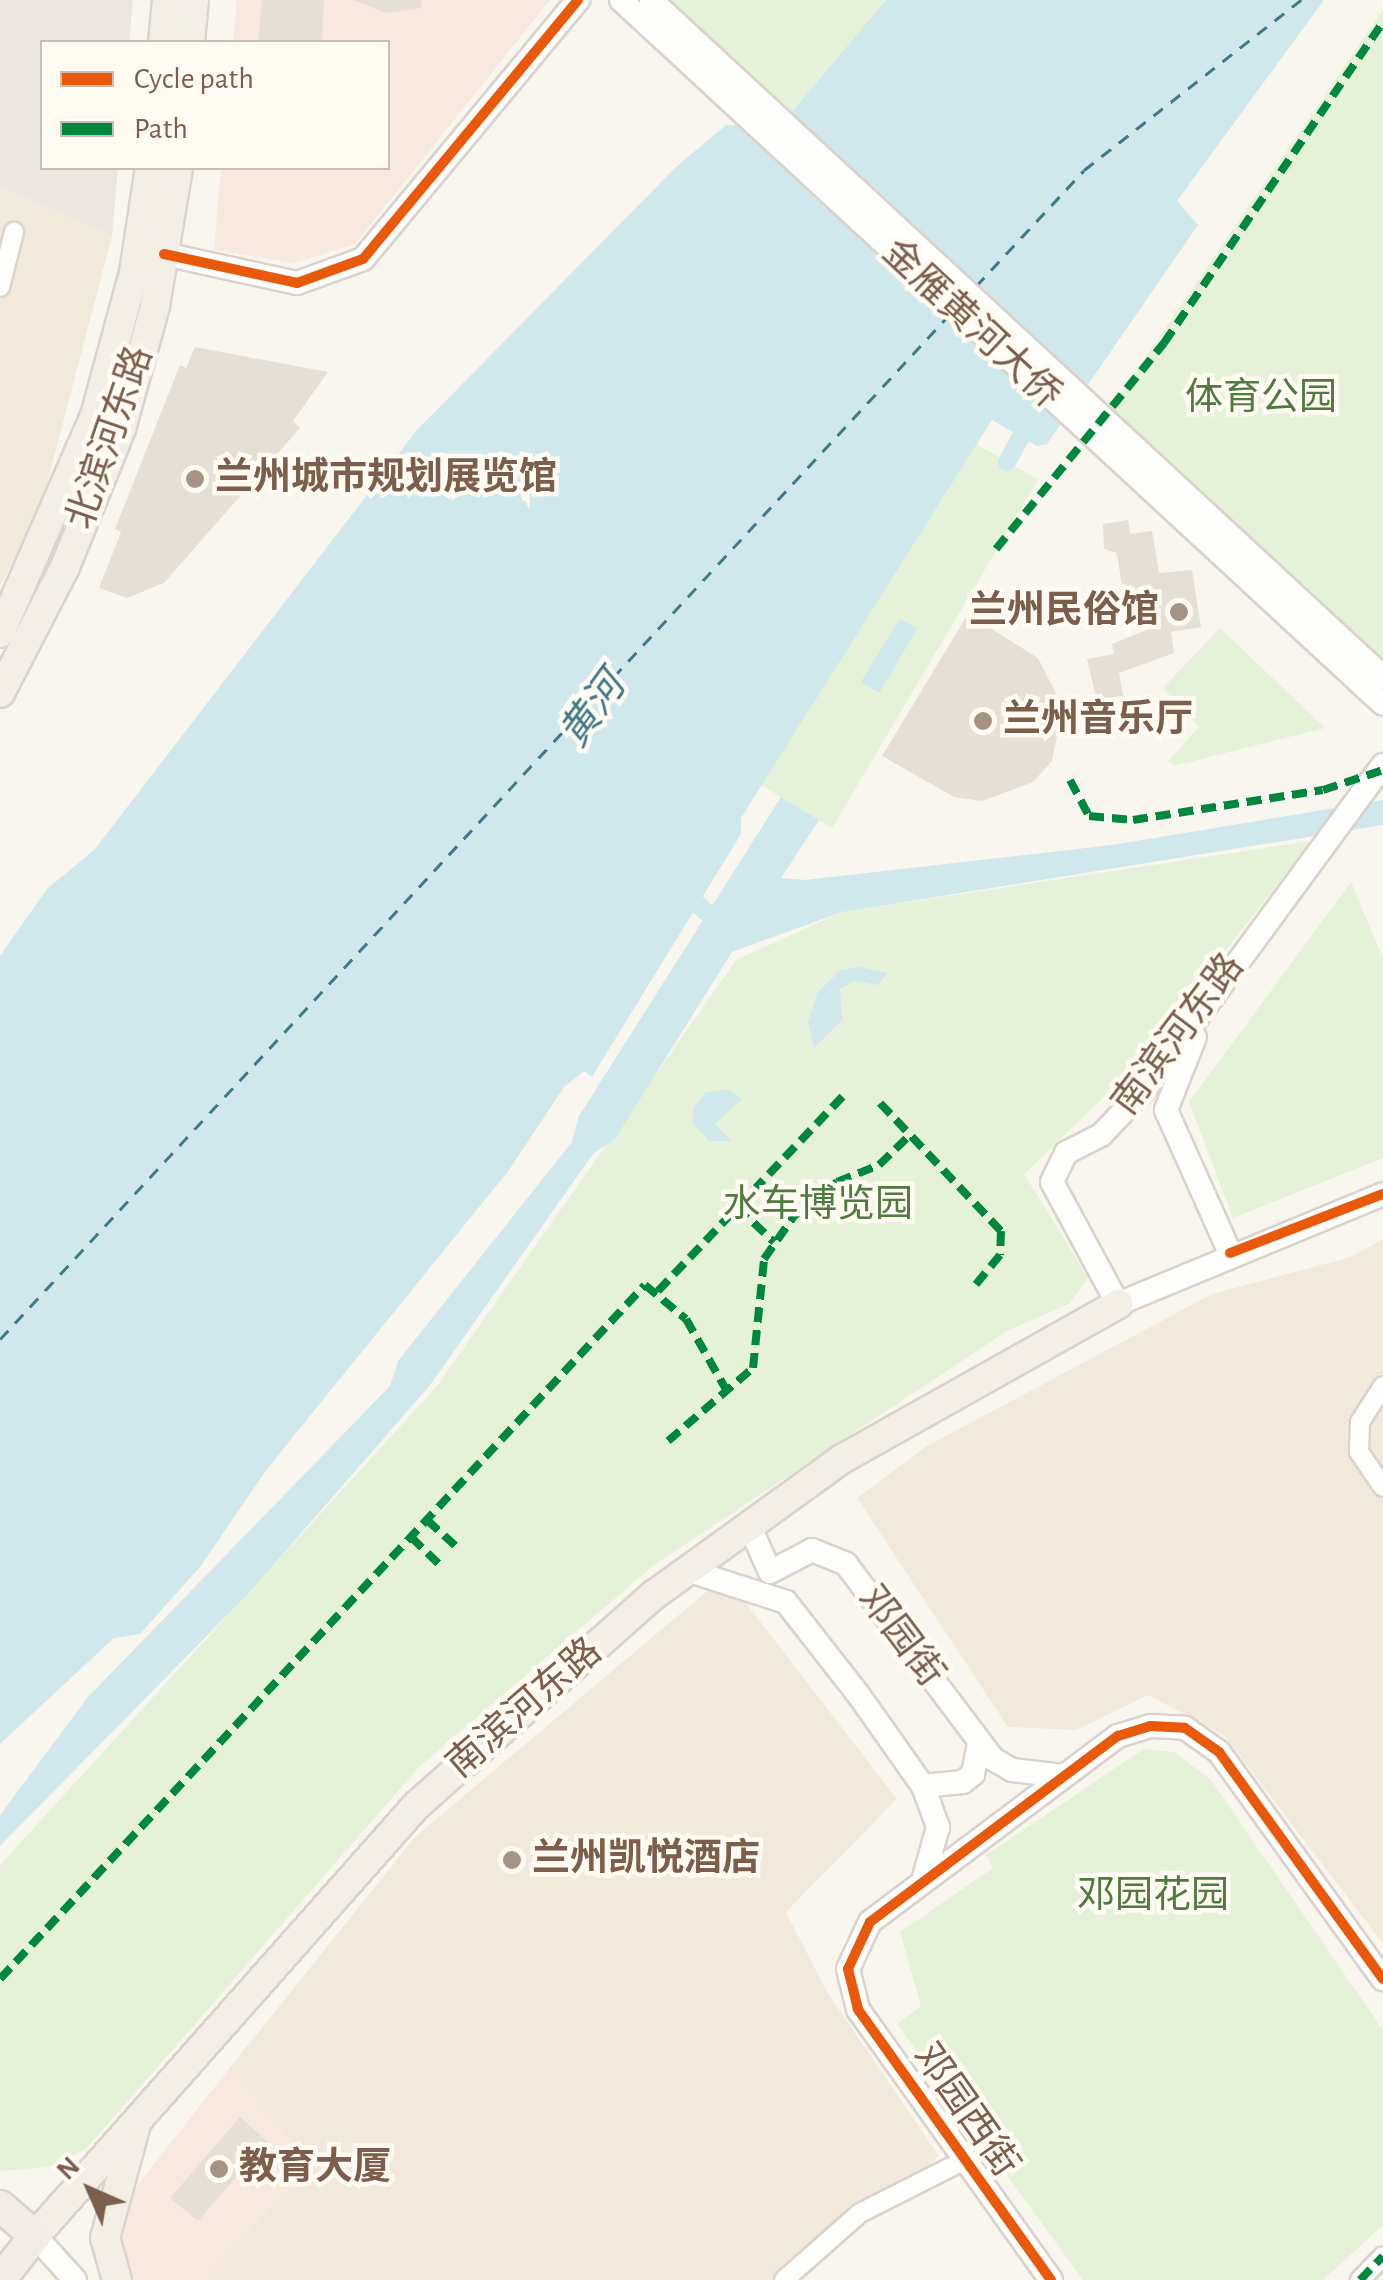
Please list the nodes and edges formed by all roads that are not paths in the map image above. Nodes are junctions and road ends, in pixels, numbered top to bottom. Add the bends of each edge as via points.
1 (167, 0) edge
2 (194, 0) edge
3 (621, 0) edge
4 (650, 0) edge
5 (572, 2) edge
6 (163, 40) edge
7 (190, 40) edge
8 (150, 170) edge
9 (178, 170) edge
10 (14, 232) dead end
11 (164, 254) junction
12 (0, 287) edge
13 (0, 633) edge
14 (1327, 642) junction
15 (1383, 677) edge
16 (0, 693) edge
17 (1383, 704) edge
18 (1383, 764) edge
19 (1383, 789) edge
20 (1329, 848) junction
21 (1383, 1194) edge
22 (1230, 1254) junction
23 (1118, 1304) junction
24 (1383, 1386) edge
25 (1383, 1487) edge
26 (749, 1525) junction
27 (687, 1570) junction
28 (979, 1743) junction
29 (1064, 1776) junction
30 (923, 1786) junction
31 (924, 1877) junction
32 (1383, 1978) edge
33 (140, 2114) junction
34 (961, 2162) junction
35 (0, 2206) edge
36 (35, 2236) junction
37 (1383, 2256) edge
38 (0, 2280) edge
39 (76, 2280) edge
40 (116, 2280) edge
41 (784, 2280) edge
42 (1052, 2280) edge
43 (1360, 2280) edge

1 - 6 main road
2 - 7 main road
3 - 14 main road, 金雁黄河大侨
4 - 14 main road, 金雁黄河大侨
5 - 11 main road via 362,258 298,283
8 - 13 main road, 北滨河东路 via 134,272 95,416
9 - 11 main road, 北滨河东路
10 - 12 street
11 - 16 main road, 北滨河东路 via 121,429 65,567
14 - 15 main road
14 - 17 main road
18 - 20 main road, 南滨河东路
19 - 20 main road, 南滨河东路
20 - 22 main road, 南滨河东路 via 1195,1038 1167,1095 1172,1126
20 - 23 main road, 南滨河东路 via 1145,1089 1054,1172 1059,1204
21 - 22 main road
22 - 23 main road, 南滨河东路
23 - 26 main road, 南滨河东路 via 842,1460
24 - 25 street via 1360,1422 1359,1452
26 - 27 main road, 南滨河东路
26 - 28 main road, 邓园街 via 770,1572 812,1550 846,1564
27 - 30 main road, 邓园街 via 786,1602
27 - 33 main road, 南滨河东路 via 416,1806
28 - 29 main road, 邓园街 via 1012,1770
28 - 30 main road via 973,1774 963,1782
29 - 31 main road, 邓园西街
29 - 32 main road, 邓园西街 via 1118,1736 1150,1726 1185,1728 1227,1763
30 - 31 main road, 邓园街 via 939,1845
31 - 34 main road, 邓园西街 via 855,1942 850,1989
33 - 36 main road, 南滨河东路
33 - 40 main road via 105,2238
34 - 41 street via 860,2213
34 - 42 main road, 邓园西街
35 - 36 highway
36 - 38 highway, 南滨河东路
36 - 39 main road
37 - 43 street

